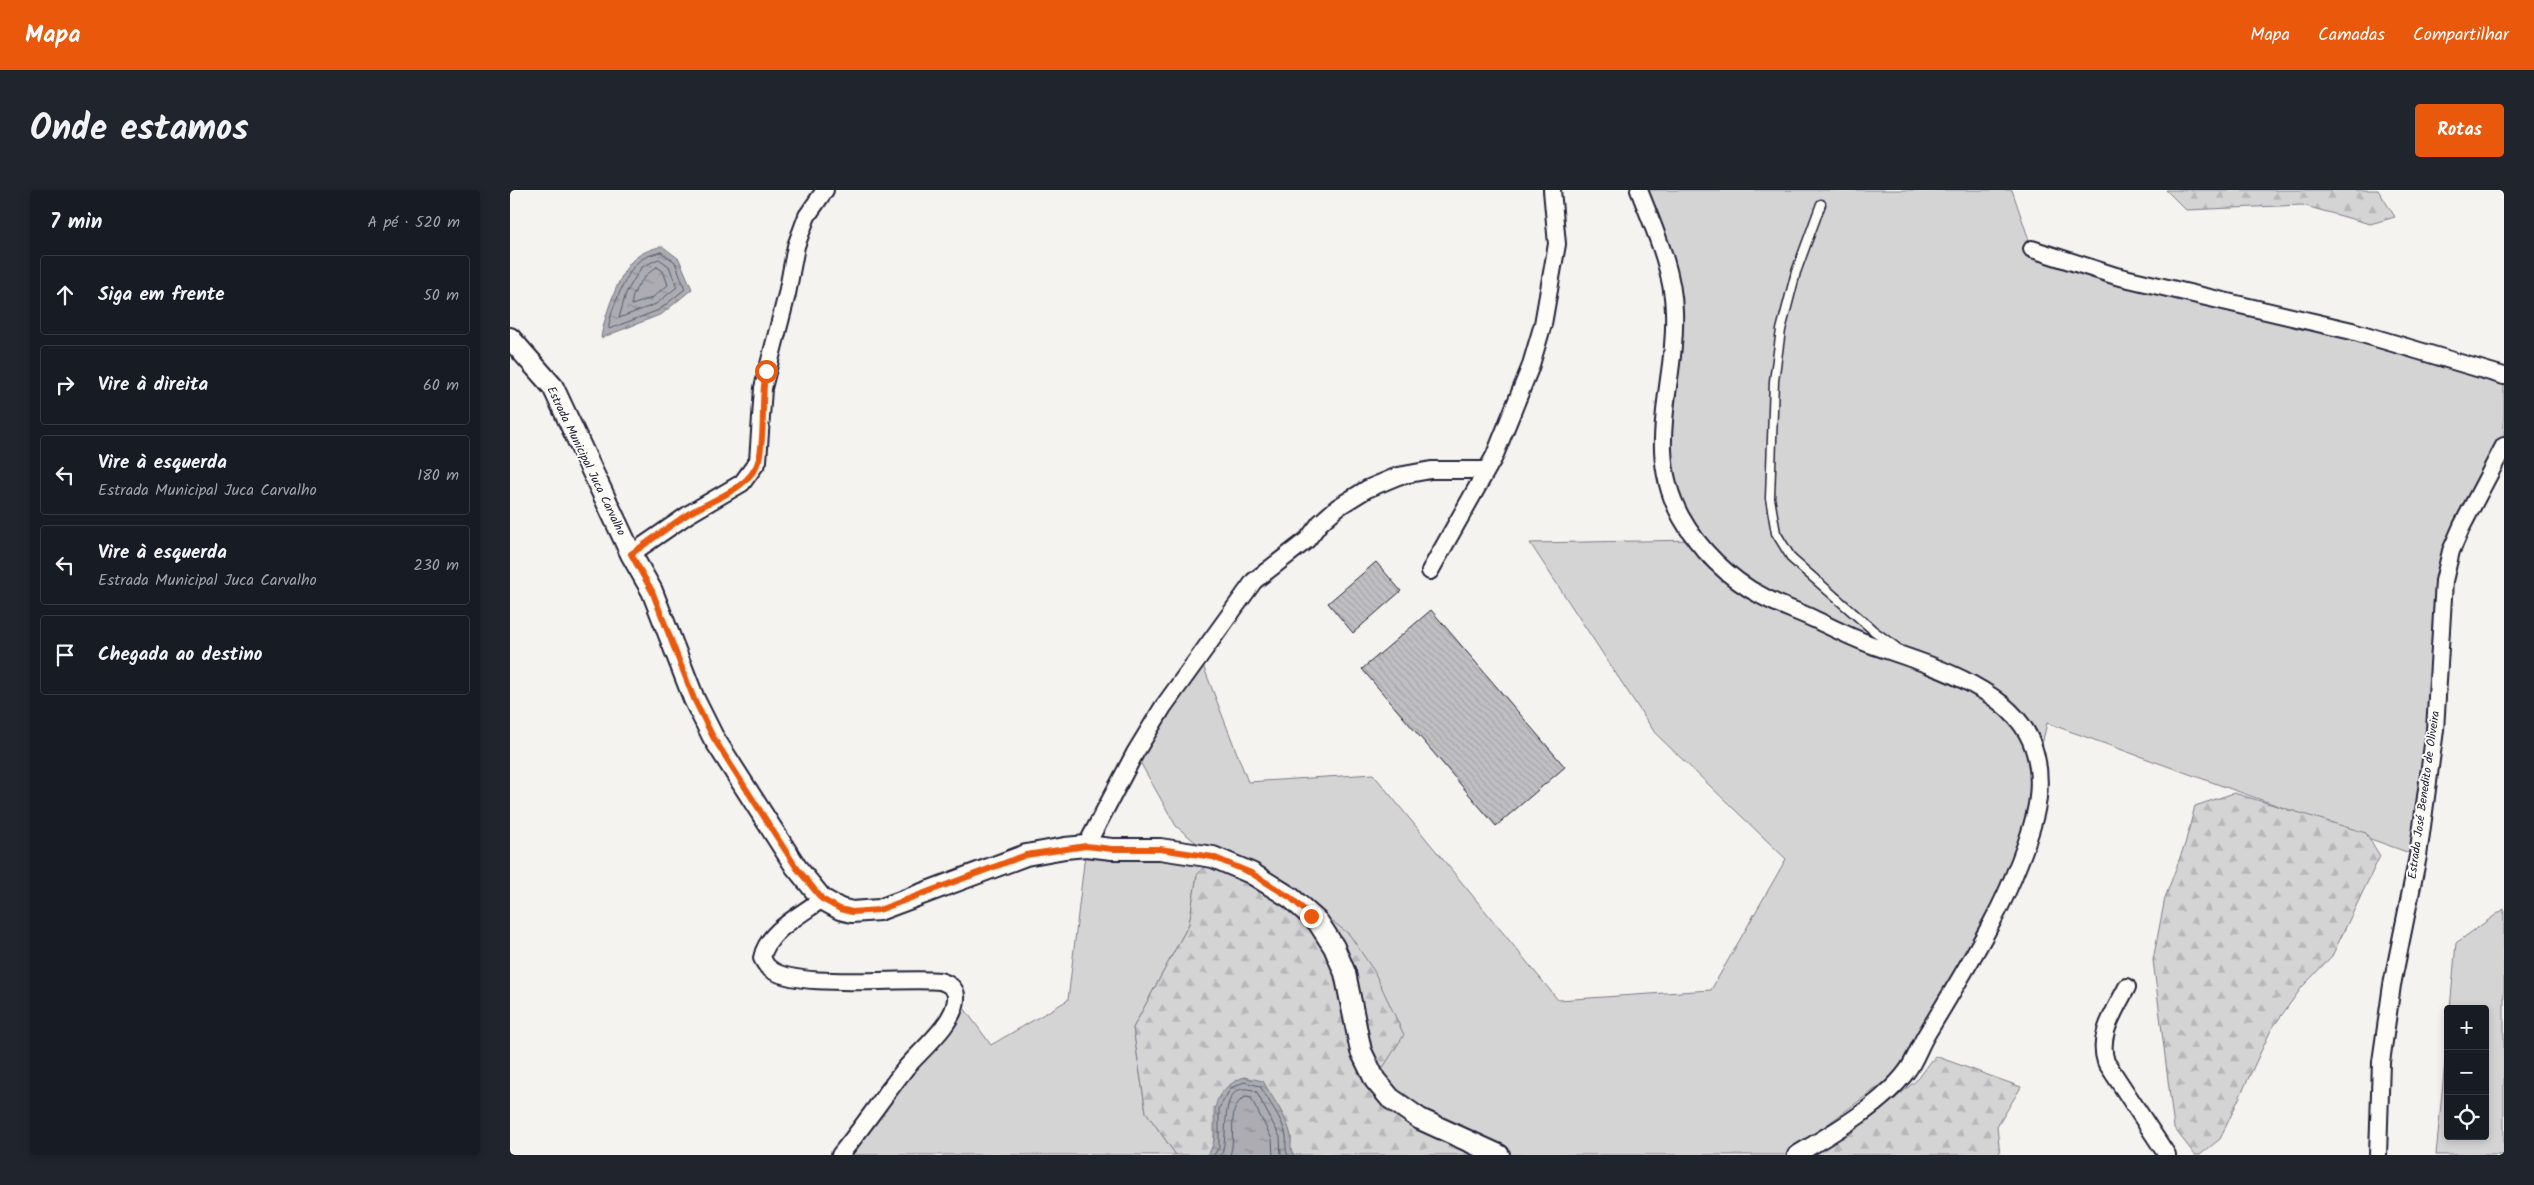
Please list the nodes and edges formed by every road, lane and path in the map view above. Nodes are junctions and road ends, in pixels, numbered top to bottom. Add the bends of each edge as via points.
1 (825, 190) edge
2 (1552, 190) edge
3 (1639, 190) edge
4 (1821, 204) dead end
5 (2032, 249) dead end
6 (510, 338) edge
7 (2504, 376) edge
8 (2504, 446) edge
9 (1486, 470) junction
10 (631, 554) junction
11 (1430, 571) dead end
12 (1912, 659) junction
13 (1086, 846) junction
14 (822, 899) junction
15 (2127, 987) dead end
16 (840, 1155) edge
17 (1499, 1155) edge
18 (1796, 1155) edge
19 (2167, 1155) edge
20 (2378, 1155) edge

1 - 10 street via 807,216 796,246 788,294 763,388 758,461 742,483
2 - 9 street via 1557,244 1544,324 1530,368 1494,458
3 - 12 street via 1671,280 1674,334 1663,417 1663,466 1681,517 1696,540 1716,561 1760,596 1868,644
4 - 12 lane via 1796,272 1774,381 1770,498 1776,533 1792,559 1813,579
5 - 7 street via 2116,276 2352,331
6 - 10 street, Estrada Municipal Juca Carvalho via 553,387
8 - 20 street, Estrada José Benedito de Oliveira via 2462,526 2451,551 2444,581 2435,730 2418,856 2382,1052
9 - 11 street
9 - 13 street via 1431,470 1398,476 1367,489 1338,506 1320,522 1307,540 1254,581 1163,707
10 - 14 street, Estrada Municipal Juca Carvalho via 652,591 694,699 713,737 796,867
12 - 18 street via 1962,680 2006,707 2019,722 2036,759 2038,798 2034,819 1997,913 1907,1071 1882,1096
13 - 14 street, Estrada Municipal Juca Carvalho via 1026,855 879,910 852,912
13 - 17 street, Estrada Municipal Juca Carvalho via 1160,849 1213,857 1251,873 1291,898 1318,922 1334,947 1345,973 1360,1051 1375,1080 1390,1098 1420,1119
14 - 16 street via 772,937 762,958 769,968 788,976 824,981 940,981 951,985 956,992 956,1000 944,1024 905,1069
15 - 19 street via 2103,1036 2102,1050 2106,1062

